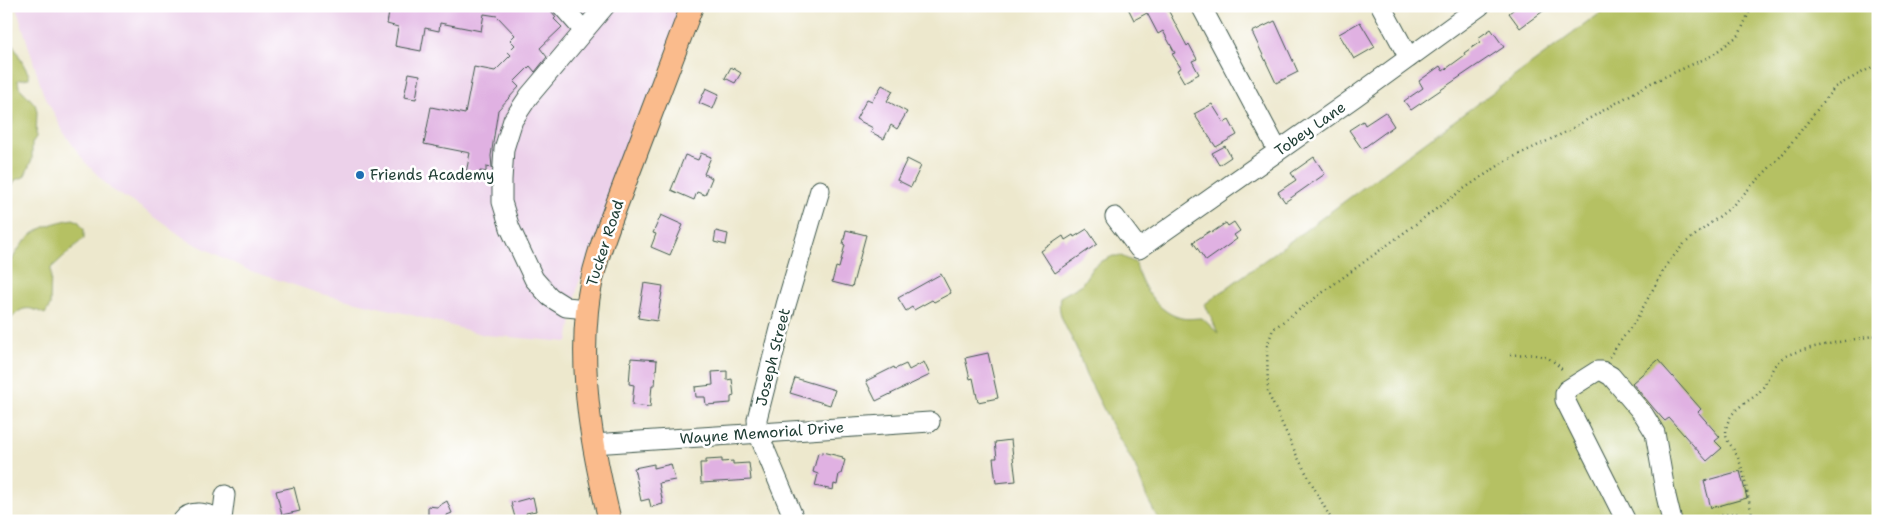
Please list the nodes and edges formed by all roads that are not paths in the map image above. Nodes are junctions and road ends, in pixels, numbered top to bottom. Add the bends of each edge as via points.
1 (562, 6) edge
2 (605, 6) edge
3 (692, 6) edge
4 (1201, 6) edge
5 (1381, 6) edge
6 (1480, 6) edge
7 (584, 31) junction
8 (1409, 58) junction
9 (1278, 151) junction
10 (820, 190) dead end
11 (1115, 216) dead end
12 (587, 310) junction
13 (930, 422) dead end
14 (758, 433) junction
15 (593, 444) junction
16 (225, 495) dead end
17 (222, 520) edge
18 (182, 521) edge
19 (610, 521) edge
20 (795, 521) edge
21 (1626, 521) edge
22 (1672, 521) edge

1 - 7 street
2 - 7 street
3 - 12 main road, Tucker Road via 603,242
4 - 9 street
5 - 8 street
6 - 8 street, Tobey Lane
7 - 12 street via 529,96 514,120 504,149 502,202 510,228 534,279 550,297 566,307
8 - 9 street, Tobey Lane
9 - 11 street, Tobey Lane via 1139,249
10 - 14 street, Joseph Street via 786,305 757,419
12 - 15 main road, Tucker Road via 586,387
13 - 14 street, Wayne Memorial Drive
14 - 15 street, Wayne Memorial Drive
14 - 20 street, Joseph Street
15 - 19 main road, Tucker Road
16 - 17 street
17 - 18 street via 196,513 187,515
21 - 22 street via 1565,400 1565,393 1594,372 1602,371 1611,376 1654,433

